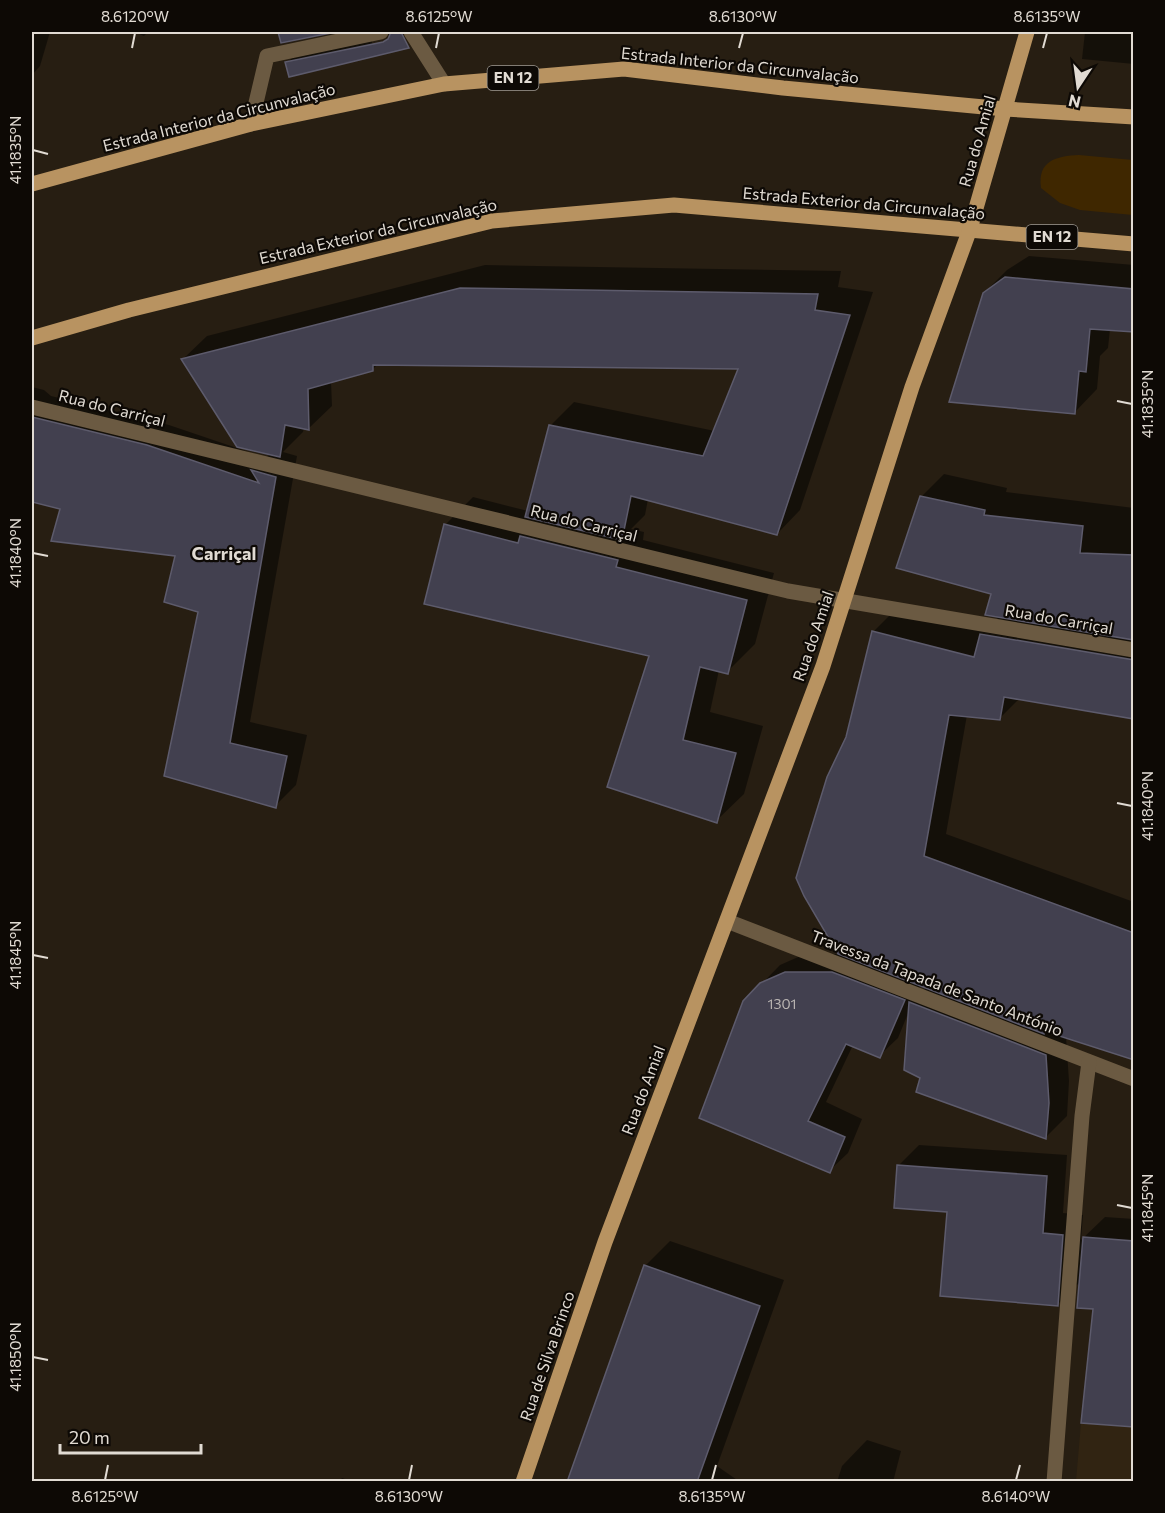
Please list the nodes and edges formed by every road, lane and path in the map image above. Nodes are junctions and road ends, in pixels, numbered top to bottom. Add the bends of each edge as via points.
1 (381, 32) edge
2 (411, 32) edge
3 (1027, 32) edge
4 (444, 84) junction
5 (1005, 109) junction
6 (1134, 117) edge
7 (251, 124) junction
8 (32, 184) edge
9 (970, 229) junction
10 (1134, 244) edge
11 (32, 338) edge
12 (32, 407) edge
13 (845, 601) junction
14 (1134, 650) edge
15 (727, 921) junction
16 (1089, 1062) junction
17 (1134, 1079) edge
18 (605, 1242) joint
19 (523, 1482) edge
20 (1054, 1482) edge

1 - 7 street via 267,56
2 - 4 street
3 - 5 main road, Rua do Amial
4 - 5 main road, Estrada Interior da Circunvalação / EN 12 via 624,69
4 - 7 main road, Estrada Interior da Circunvalação / EN 12
5 - 6 main road, Estrada Interior da Circunvalação / EN 12
5 - 9 main road, Rua do Amial
7 - 8 main road, Estrada Interior da Circunvalação / EN 12
9 - 10 main road, Estrada Exterior da Circunvalação / EN 12
9 - 11 main road, Estrada Exterior da Circunvalação / EN 12 via 674,205 492,221 141,307
9 - 13 main road, Rua do Amial via 912,387
12 - 13 street, Rua do Carriçal via 788,591
13 - 14 street, Rua do Carriçal
13 - 15 main road, Rua do Amial
15 - 16 street, Travessa da Tapada de Santo António
15 - 18 main road, Rua do Amial
16 - 17 street, Travessa da Tapada de Santo António
16 - 20 street
18 - 19 main road, Rua de Silva Brinco

